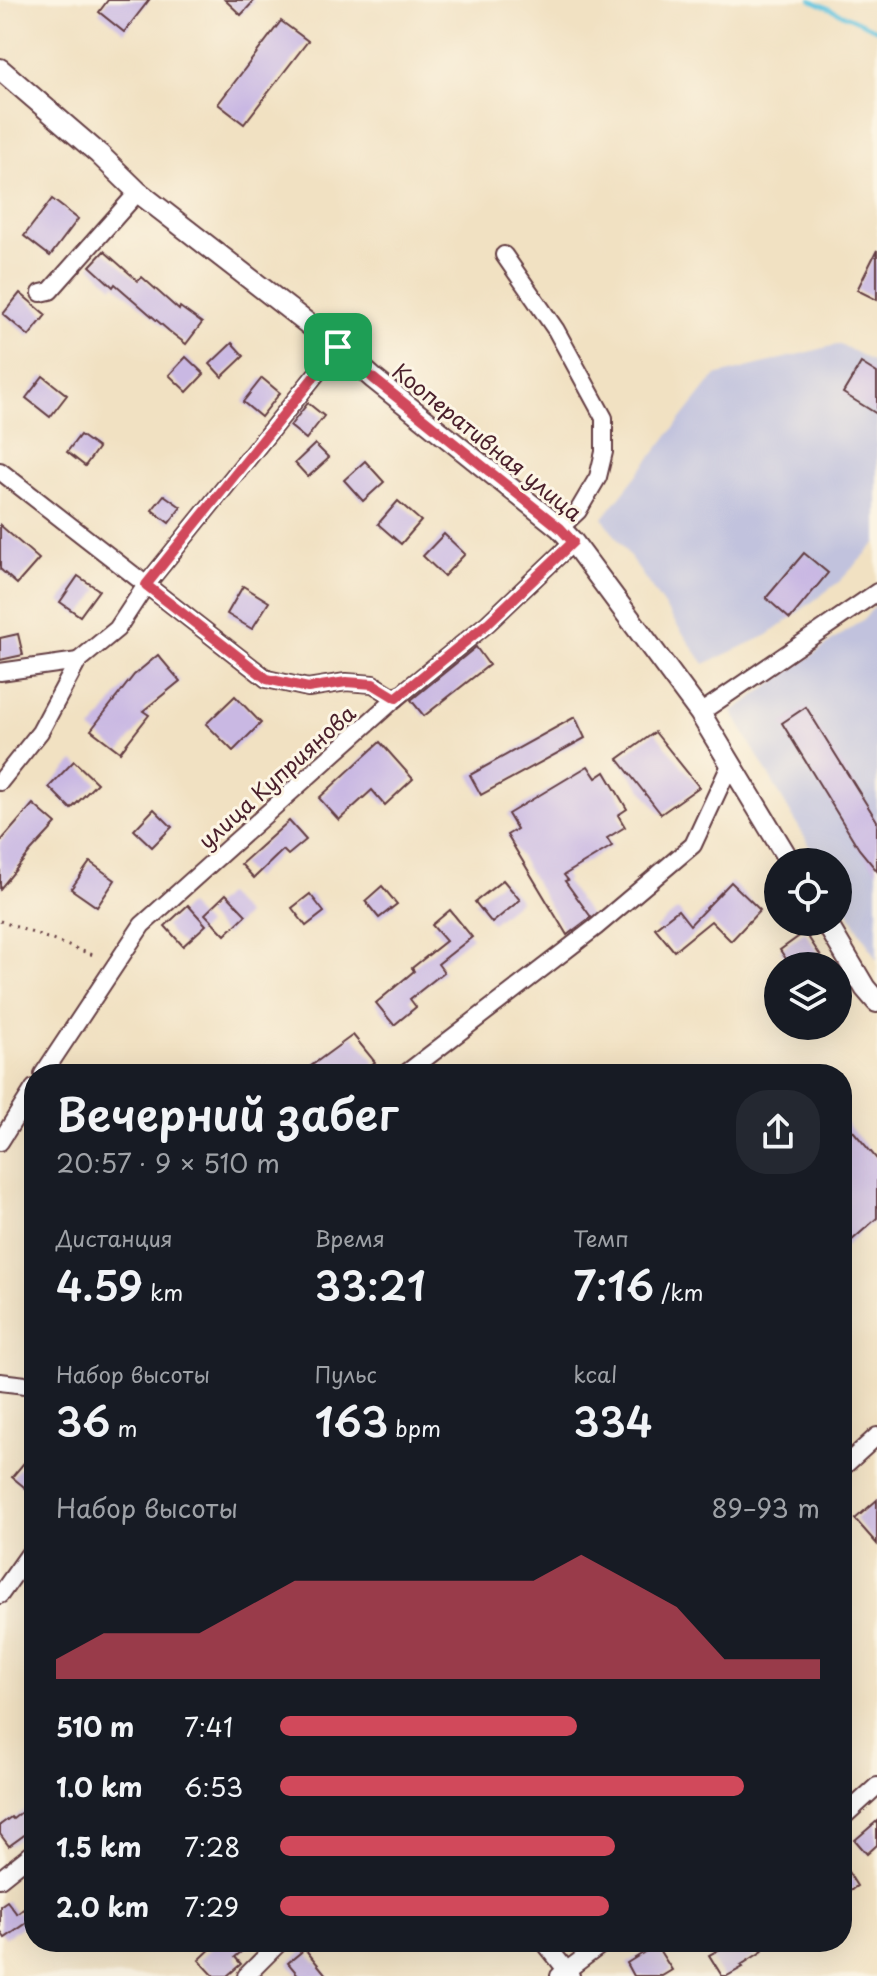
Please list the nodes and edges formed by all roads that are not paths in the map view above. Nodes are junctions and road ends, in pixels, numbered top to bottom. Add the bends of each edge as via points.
1 (0, 69) edge
2 (138, 192) junction
3 (504, 255) dead end
4 (41, 293) dead end
5 (338, 347) junction
6 (0, 471) edge
7 (566, 535) junction
8 (146, 585) junction
9 (877, 592) edge
10 (78, 661) junction
11 (0, 672) edge
12 (396, 698) junction
13 (700, 713) junction
14 (731, 763) junction
15 (0, 782) edge
16 (782, 848) edge
17 (834, 936) edge
18 (877, 1002) edge
19 (50, 1064) edge
20 (418, 1064) edge
21 (24, 1104) edge
22 (0, 1142) edge
23 (0, 1382) edge
24 (24, 1385) edge
25 (877, 1436) edge
26 (852, 1459) edge
27 (24, 1561) edge
28 (0, 1595) edge
29 (877, 1786) edge
30 (852, 1809) edge
31 (24, 1860) edge
32 (0, 1879) edge
33 (270, 1952) edge
34 (551, 1952) edge
35 (592, 1952) edge
36 (565, 1974) edge
37 (246, 1976) edge

1 - 2 main road, Кооперативная улица
2 - 4 street via 50,291
2 - 5 main road, Кооперативная улица
3 - 7 street, улица Куприянова via 556,330 604,418 598,477
5 - 7 main road, Кооперативная улица
5 - 8 street
6 - 8 street
7 - 12 street, улица Куприянова via 488,623
7 - 13 main road, Кооперативная улица
8 - 10 street via 117,629
8 - 12 street via 267,679 308,688 373,684
9 - 13 street
10 - 11 street
10 - 15 street via 40,732
12 - 19 street, улица Куприянова via 142,925
13 - 14 main road, Кооперативная улица
14 - 16 main road, Кооперативная улица
14 - 20 street via 693,845
17 - 18 main road
21 - 22 street
23 - 24 street
25 - 26 street
27 - 28 street
29 - 30 street
31 - 32 street
33 - 37 street
34 - 36 street
35 - 36 street

